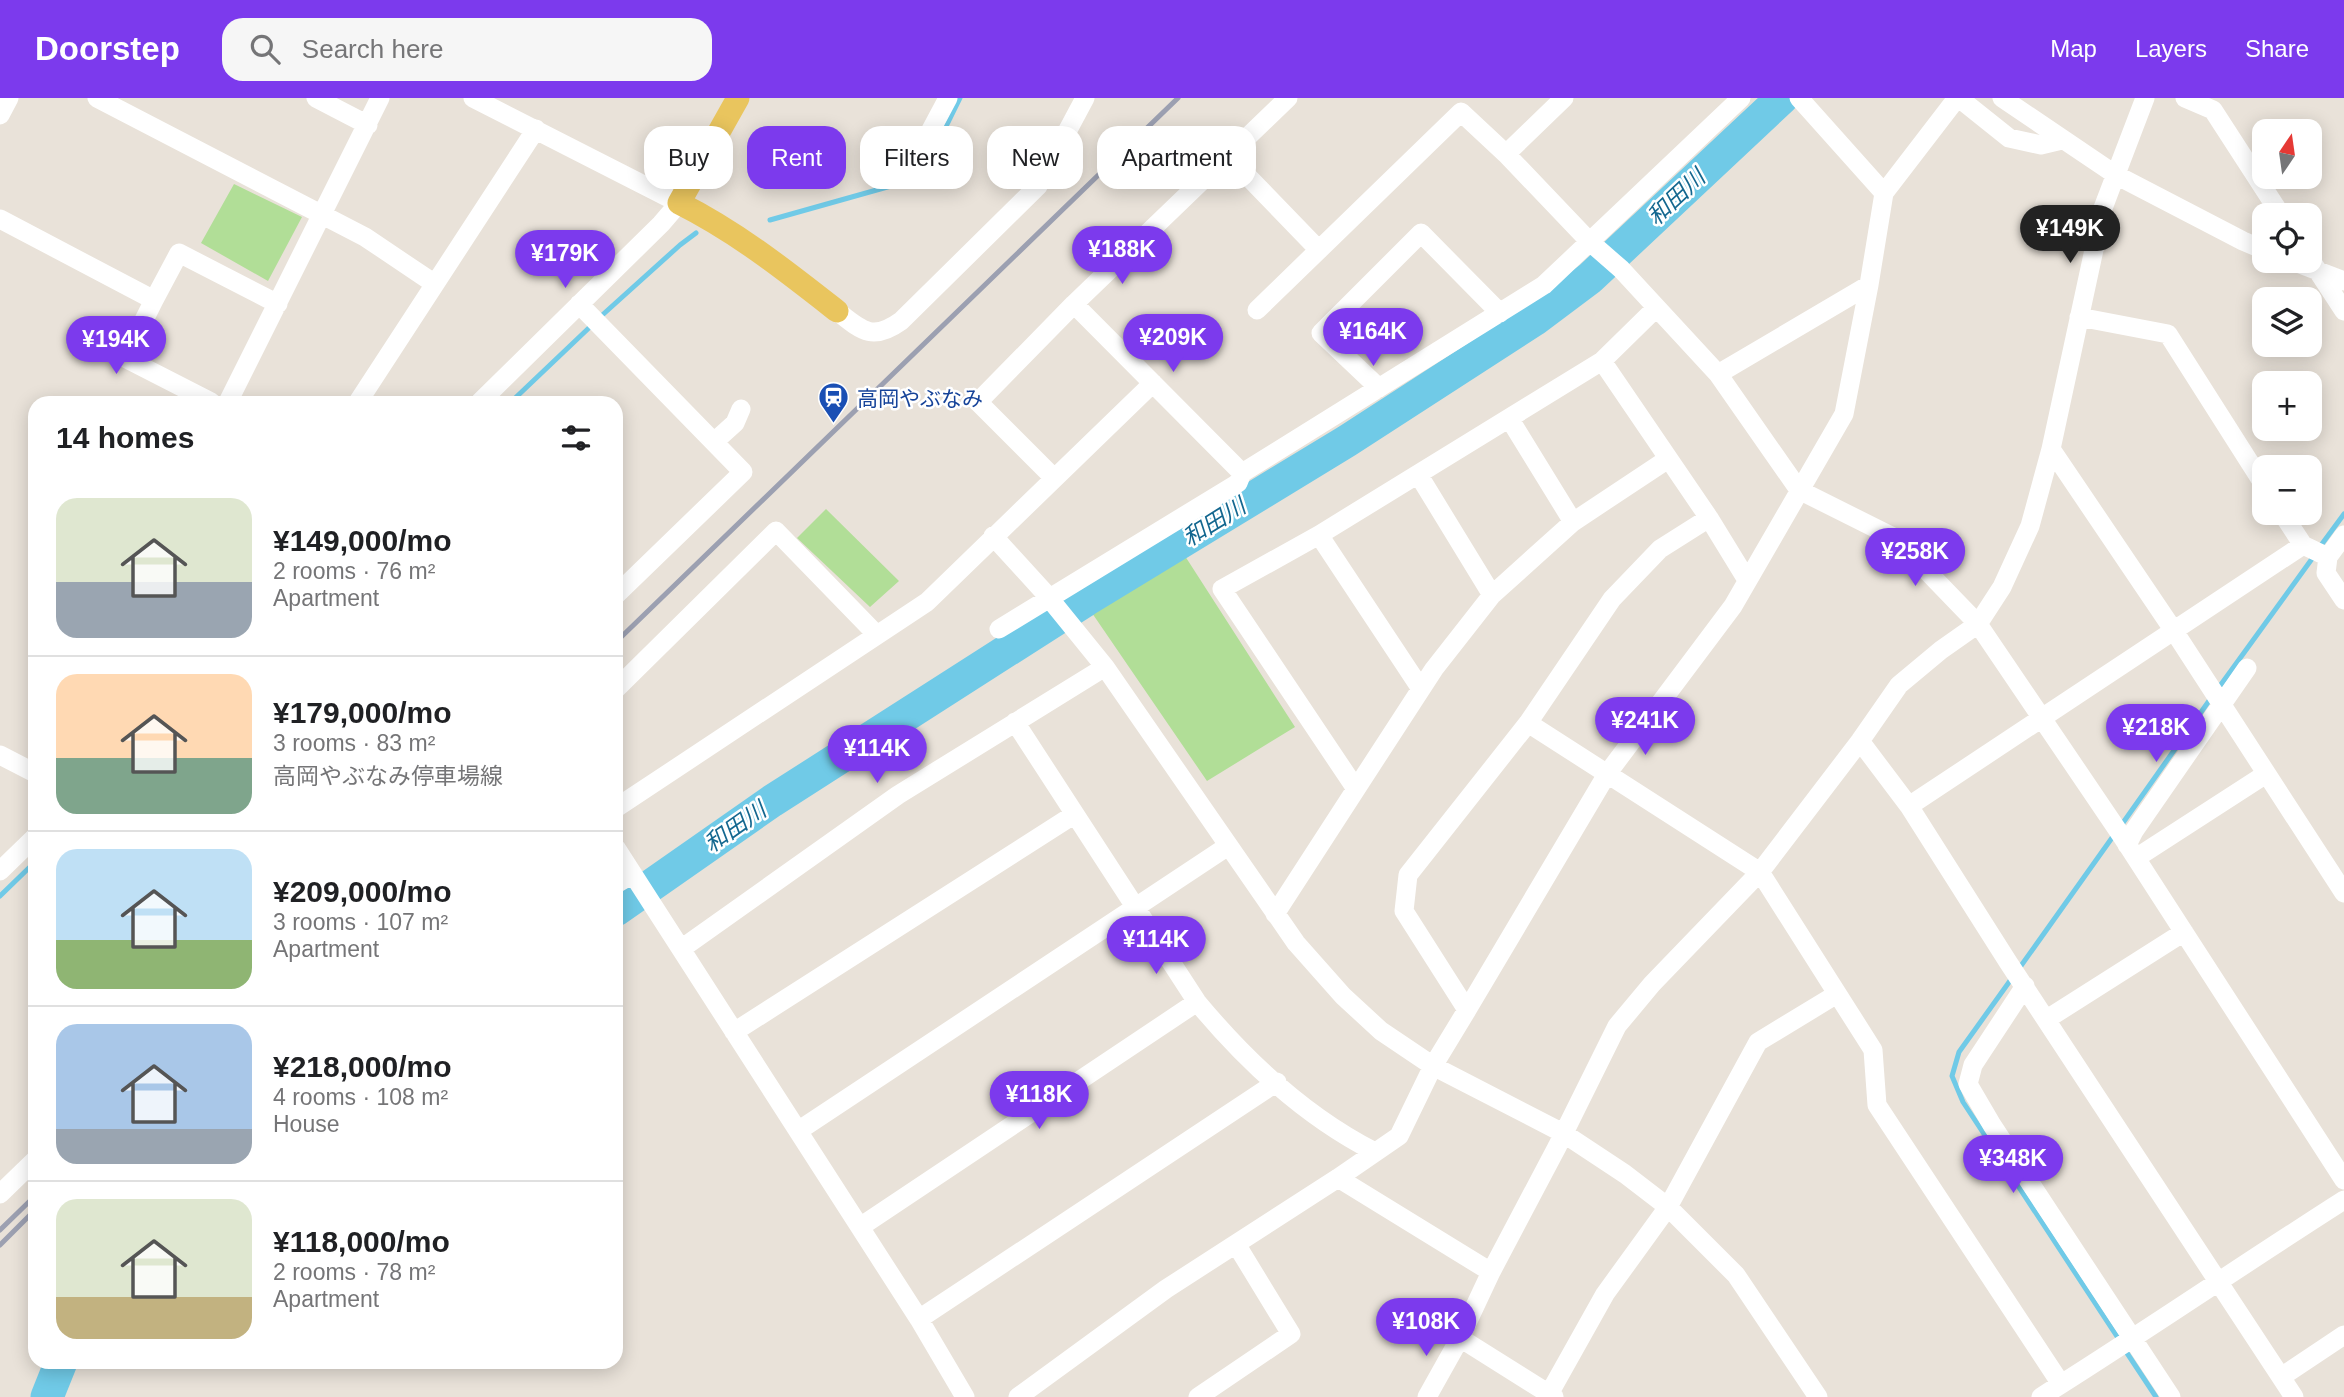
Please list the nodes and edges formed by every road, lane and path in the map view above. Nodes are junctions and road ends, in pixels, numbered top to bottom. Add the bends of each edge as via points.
1 (9, 98) edge
2 (97, 98) edge
3 (316, 98) edge
4 (380, 98) edge
5 (473, 98) edge
6 (738, 98) edge
7 (948, 98) edge
8 (1288, 98) edge
9 (1564, 98) edge
10 (1741, 98) edge
11 (1958, 98) edge
12 (2002, 98) edge
13 (2146, 98) edge
14 (2185, 98) edge
15 (1799, 99) edge
16 (1079, 100) edge
17 (2022, 105) edge
18 (0, 115) edge
19 (368, 125) junction
20 (933, 126) edge
21 (536, 129) junction
22 (1256, 129) edge
23 (2062, 140) junction
24 (1506, 154) junction
25 (2116, 175) junction
26 (1256, 185) edge
27 (1194, 189) edge
28 (1884, 193) junction
29 (679, 203) junction
30 (2273, 203) edge
31 (323, 215) junction
32 (0, 219) edge
33 (2252, 245) edge
34 (1596, 246) junction
35 (1319, 250) junction
36 (2322, 269) edge
37 (2319, 273) edge
38 (2344, 281) edge
39 (435, 284) junction
40 (1869, 285) junction
41 (154, 300) junction
42 (278, 304) junction
43 (1074, 304) junction
44 (1656, 307) junction
45 (583, 308) junction
46 (1257, 310) dead end
47 (837, 311) joint
48 (2344, 311) edge
49 (1500, 313) junction
50 (2079, 317) junction
51 (1602, 361) junction
52 (1718, 374) junction
53 (1153, 383) junction
54 (1379, 388) junction
55 (199, 396) edge
56 (232, 396) edge
57 (362, 396) edge
58 (487, 396) edge
59 (741, 409) dead end
60 (1509, 418) junction
61 (714, 442) junction
62 (2050, 449) junction
63 (1668, 459) junction
64 (2252, 466) edge
65 (1242, 472) junction
66 (1418, 474) junction
67 (1054, 478) junction
68 (1799, 490) junction
69 (1709, 518) junction
70 (1573, 522) junction
71 (2290, 525) edge
72 (1319, 535) junction
73 (2344, 535) edge
74 (993, 536) junction
75 (2305, 547) junction
76 (2328, 557) junction
77 (1747, 580) junction
78 (623, 588) edge
79 (1492, 595) junction
80 (1050, 599) junction
81 (2344, 600) edge
82 (1978, 624) junction
83 (999, 629) dead end
84 (2174, 631) junction
85 (877, 635) junction
86 (1105, 667) junction
87 (2247, 668) dead end
88 (623, 682) edge
89 (1421, 689) junction
90 (2220, 704) junction
91 (2042, 719) junction
92 (1015, 722) junction
93 (1528, 723) junction
94 (1860, 741) junction
95 (0, 755) edge
96 (28, 769) edge
97 (1607, 774) junction
98 (2266, 774) junction
99 (1356, 789) junction
100 (623, 803) edge
101 (1909, 806) junction
102 (1075, 814) junction
103 (28, 844) edge
104 (1228, 846) junction
105 (2129, 847) junction
106 (0, 871) edge
107 (1760, 872) junction
108 (627, 878) edge
109 (2344, 893) edge
110 (1136, 908) junction
111 (1275, 914) junction
112 (2184, 932) junction
113 (681, 949) junction
114 (2025, 986) junction
115 (1837, 994) junction
116 (1198, 1002) junction
117 (1467, 1010) junction
118 (2047, 1020) junction
119 (734, 1032) junction
120 (1433, 1066) junction
121 (1277, 1082) junction
122 (798, 1131) junction
123 (1563, 1133) junction
124 (1375, 1152) junction
125 (28, 1167) edge
126 (1338, 1178) junction
127 (2344, 1180) edge
128 (0, 1194) edge
129 (2344, 1200) edge
130 (1668, 1207) junction
131 (860, 1227) junction
132 (1236, 1244) junction
133 (1491, 1272) junction
134 (2217, 1280) junction
135 (919, 1319) junction
136 (2344, 1335) edge
137 (1460, 1338) junction
138 (2132, 1339) junction
139 (2281, 1377) junction
140 (2061, 1384) junction
141 (1542, 1393) edge
142 (965, 1397) edge
143 (1018, 1397) edge
144 (1198, 1397) edge
145 (1427, 1397) edge
146 (1818, 1397) edge
147 (2041, 1397) edge
148 (2171, 1397) edge
149 (2294, 1397) edge

1 - 18 street
2 - 31 street
3 - 19 street
4 - 19 street
5 - 21 street
6 - 29 main road
7 - 20 street
8 - 22 street
9 - 24 street
10 - 34 street
11 - 23 street via 2009,138 2041,145
11 - 28 street
12 - 17 street
13 - 25 street
14 - 30 street via 2213,110
15 - 28 street
16 - 47 street via 1038,186 901,321 888,331 873,333
17 - 23 street
19 - 31 street
21 - 29 street
21 - 39 street
23 - 25 street
24 - 34 street
24 - 35 street via 1461,112
25 - 33 street
25 - 50 street via 2103,208
26 - 35 street
27 - 43 street
28 - 40 street
29 - 45 street
29 - 47 main road via 768,256
31 - 39 street via 365,236
31 - 42 street
32 - 41 street
34 - 44 street
34 - 49 street
35 - 46 street
36 - 38 street
37 - 48 street
39 - 57 street
40 - 52 street
40 - 68 street via 1844,414
41 - 42 street via 178,253
41 - 55 street via 125,358
42 - 56 street
43 - 53 street
43 - 67 street via 978,402
44 - 51 street
44 - 52 street
45 - 58 street
45 - 61 street
49 - 54 street
49 - 54 street via 1421,233 1321,333
50 - 62 street
50 - 64 street via 2168,334
51 - 60 street
51 - 63 street
52 - 68 street
53 - 65 street
53 - 67 street
54 - 65 street
59 - 61 street
60 - 66 street
60 - 70 street
61 - 78 street via 743,472
62 - 82 street via 2029,526 2003,587
62 - 84 street
63 - 69 street
63 - 70 street
65 - 80 street via 1238,483
66 - 72 street
66 - 79 street
67 - 74 street
68 - 77 street
68 - 82 street via 1895,538
69 - 77 street
69 - 93 street via 1660,549 1612,599
70 - 79 street
71 - 75 street
72 - 89 street
72 - 99 street via 1222,589
73 - 76 street
74 - 80 street
74 - 85 street via 927,602
75 - 76 street
75 - 84 street
76 - 81 street via 2326,573
77 - 97 street via 1733,606
79 - 89 street
80 - 83 street
80 - 86 street
82 - 91 street
82 - 94 street via 1899,685
84 - 90 street
84 - 91 street
85 - 88 street via 776,531
85 - 100 street
86 - 92 street
86 - 104 street
87 - 90 street
89 - 99 street
90 - 98 street
90 - 105 street via 2134,831
91 - 101 street
91 - 105 street
92 - 102 street
92 - 113 street via 898,795
93 - 97 street
93 - 117 street via 1408,874 1404,911
94 - 101 street
94 - 107 street
95 - 96 street
97 - 107 street
97 - 117 street
98 - 105 street
98 - 109 street
99 - 111 street
101 - 114 street
102 - 110 street
102 - 119 street
103 - 106 street
104 - 110 street
104 - 111 street
105 - 112 street
107 - 115 street
107 - 123 street via 1618,1026
108 - 113 street via 648,899
110 - 116 street
110 - 122 street
111 - 120 street via 1343,996 1381,1031
112 - 118 street
112 - 127 street
113 - 119 street
114 - 118 street
114 - 138 street via 1973,1065 1968,1084
115 - 130 street via 1758,1042
115 - 140 street via 1873,1049 1877,1105
116 - 121 street via 1244,1054
116 - 131 street
117 - 120 street
118 - 134 street
119 - 122 street
120 - 123 street
120 - 124 street via 1399,1136
121 - 124 street via 1318,1118
121 - 135 street
122 - 131 street
123 - 130 street
123 - 133 street
124 - 126 street
125 - 128 street
126 - 132 street
126 - 133 street
129 - 134 street
130 - 141 street via 1605,1293
130 - 146 street via 1736,1275
131 - 135 street
132 - 143 street
132 - 144 street via 1291,1334
133 - 137 street
134 - 138 street
134 - 139 street
135 - 142 street
136 - 139 street
137 - 141 street
137 - 145 street
138 - 140 street
138 - 148 street
139 - 149 street
140 - 147 street

